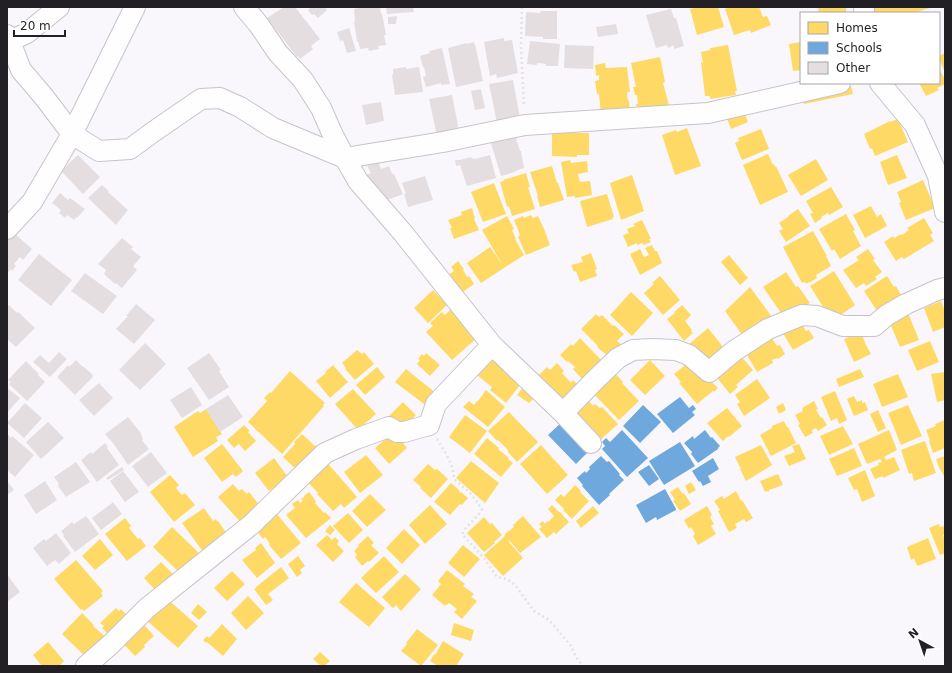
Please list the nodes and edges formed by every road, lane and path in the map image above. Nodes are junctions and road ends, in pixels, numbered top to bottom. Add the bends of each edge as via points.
1 (59, 7) edge
2 (135, 7) edge
3 (244, 7) edge
4 (522, 7) edge
5 (9, 38) edge
6 (835, 84) edge
7 (881, 84) edge
8 (525, 125) junction
9 (72, 134) junction
10 (345, 158) junction
11 (945, 210) edge
12 (7, 229) edge
13 (945, 288) edge
14 (492, 344) junction
15 (563, 413) junction
16 (429, 425) junction
17 (591, 443) dead end
18 (86, 666) edge
19 (583, 666) edge

1 - 5 street via 28,33
2 - 9 street
3 - 10 street via 278,53 303,80 322,108
4 - 8 path
5 - 9 street via 21,70
6 - 8 street via 708,112
7 - 11 street via 915,125 938,176
8 - 10 street via 444,142
9 - 10 street via 99,151 130,149 201,99 220,98 240,106 273,128
9 - 12 street via 32,202
10 - 14 street via 358,181
13 - 15 street via 906,304 874,326 843,326 818,316 802,316 768,329 734,351 709,372 689,355 676,350 633,350 618,358
14 - 15 street
14 - 16 street via 436,404
15 - 17 street
16 - 18 street via 404,432 397,432 389,427 325,453 252,524 147,608
16 - 19 path via 449,458 454,478 482,509 462,534 497,577 515,585 534,611 549,620 571,646

